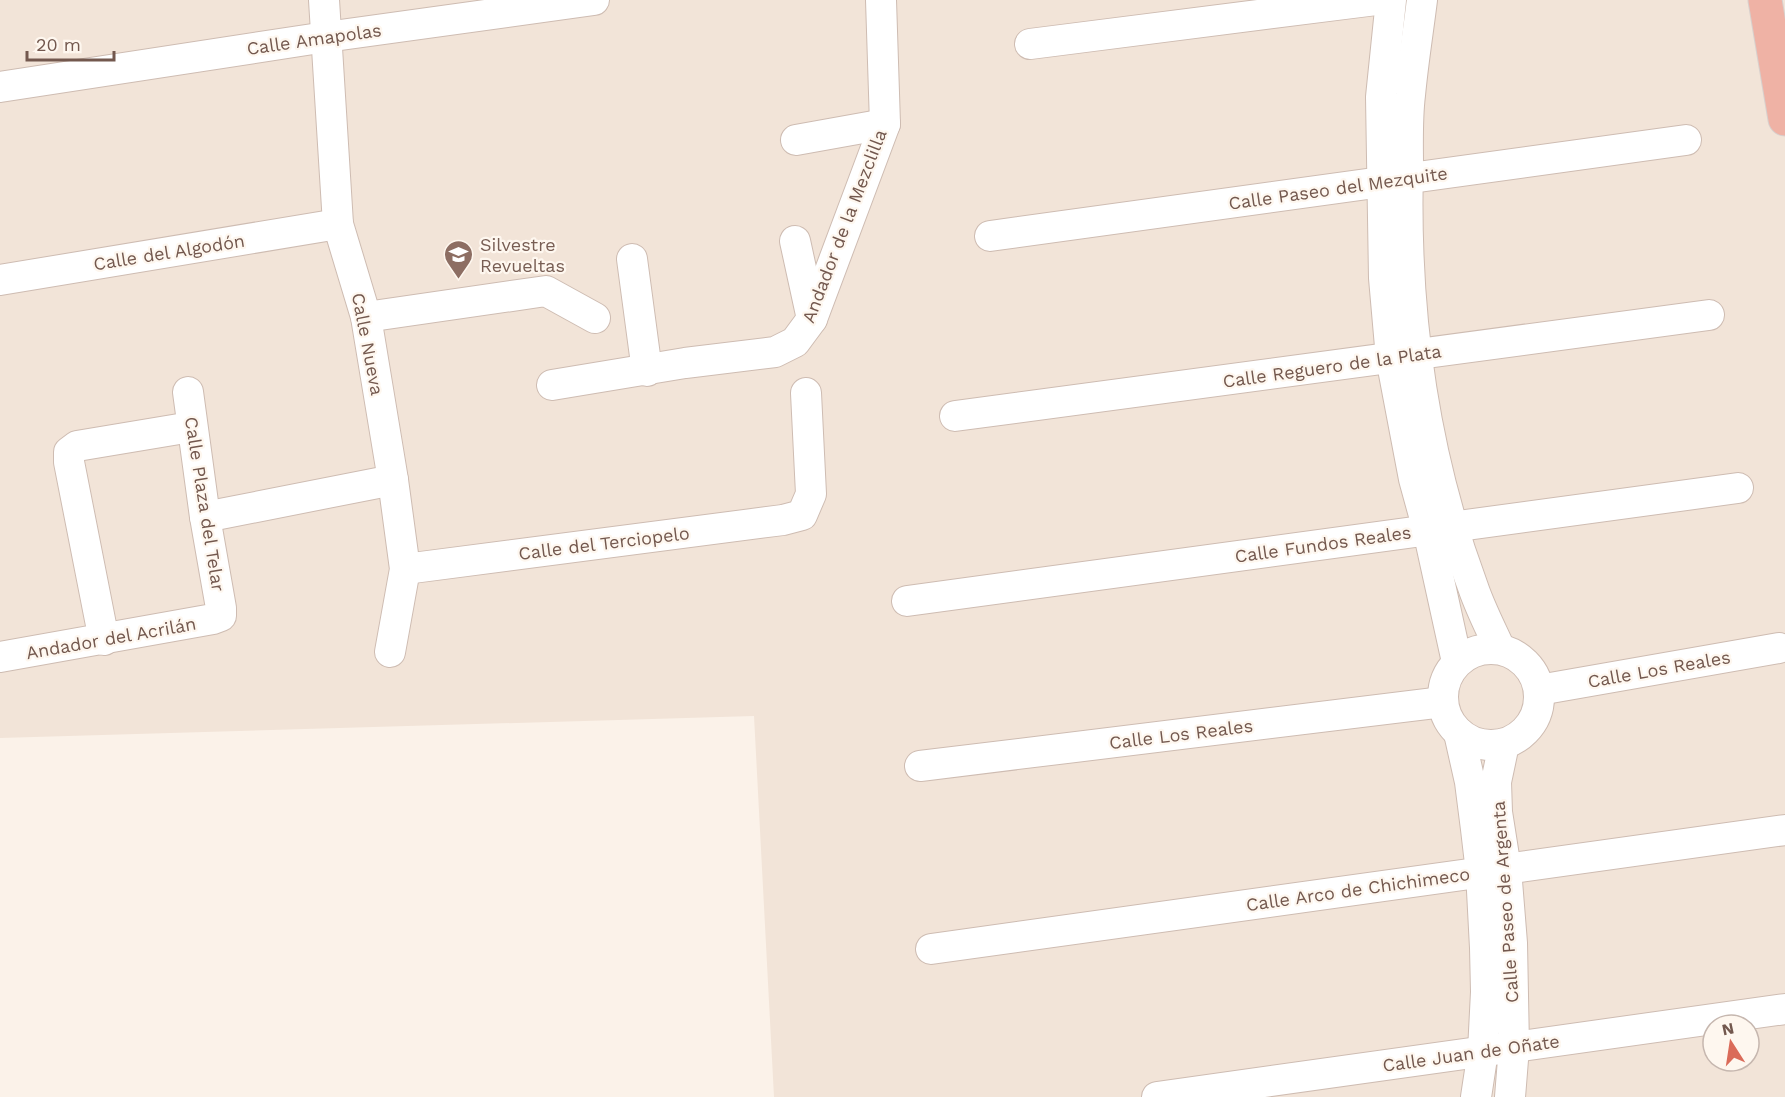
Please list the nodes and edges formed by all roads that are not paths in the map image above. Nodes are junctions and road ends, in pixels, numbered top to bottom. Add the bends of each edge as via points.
1 (324, 0) edge
2 (594, 0) edge
3 (881, 0) edge
4 (1376, 0) edge
5 (1391, 0) edge
6 (1422, 0) edge
7 (1765, 0) edge
8 (326, 37) junction
9 (1029, 44) dead end
10 (0, 87) edge
11 (1785, 119) edge
12 (885, 124) junction
13 (796, 140) dead end
14 (1686, 140) dead end
15 (1395, 180) junction
16 (338, 224) junction
17 (990, 236) dead end
18 (795, 241) dead end
19 (632, 259) dead end
20 (0, 280) edge
21 (1709, 315) dead end
22 (366, 317) junction
23 (595, 318) dead end
24 (804, 330) junction
25 (1403, 356) junction
26 (647, 370) junction
27 (552, 385) dead end
28 (188, 392) dead end
29 (806, 393) dead end
30 (955, 416) dead end
31 (191, 427) junction
32 (393, 480) junction
33 (1738, 488) dead end
34 (204, 517) junction
35 (1440, 528) junction
36 (405, 569) junction
37 (907, 601) dead end
38 (221, 616) joint
39 (104, 640) junction
40 (1779, 648) dead end
41 (1500, 650) junction
42 (390, 652) dead end
43 (0, 657) edge
44 (1458, 662) junction
45 (1539, 690) junction
46 (1443, 702) junction
47 (1459, 733) junction
48 (1503, 744) junction
49 (920, 766) dead end
50 (1785, 830) edge
51 (1493, 870) junction
52 (931, 949) dead end
53 (1785, 1009) edge
54 (1514, 1047) junction
55 (1483, 1051) junction
56 (1157, 1097) edge
57 (1476, 1097) edge
58 (1510, 1097) edge

1 - 8 street, Calle Nueva
2 - 8 street, Calle Amapolas
3 - 12 street, Andador de la Mezclilla
4 - 9 street
5 - 15 street via 1381,97
6 - 15 street
7 - 11 highway
8 - 10 street, Calle Amapolas
8 - 16 street, Calle Nueva
12 - 13 street
12 - 24 street, Andador de la Mezclilla
14 - 15 street, Calle Paseo del Mezquite
15 - 17 street, Calle Paseo del Mezquite
15 - 25 street via 1384,278
16 - 20 street, Calle del Algodón
16 - 22 street, Calle Nueva
18 - 24 street
19 - 26 street
21 - 25 street, Calle Reguero de la Plata
22 - 23 street via 546,291
22 - 32 street, Calle Nueva
24 - 26 street via 775,352
25 - 30 street, Calle Reguero de la Plata
25 - 35 street via 1414,479
26 - 27 street
28 - 31 street, Calle Plaza del Telar
29 - 36 street, Calle del Terciopelo via 811,494 802,515
31 - 34 street, Calle Plaza del Telar
31 - 39 street via 77,446 69,452
32 - 34 street
32 - 36 street, Calle Nueva
33 - 35 street, Calle Fundos Reales
34 - 38 street, Calle Plaza del Telar
35 - 37 street, Calle Fundos Reales
35 - 41 street
35 - 44 street
36 - 42 street, Calle Nueva
38 - 39 street, Andador del Acrilán
39 - 43 street, Andador del Acrilán
40 - 45 street, Calle Los Reales
41 - 44 street via 1478,650
41 - 45 street via 1526,663
44 - 46 street via 1445,681
45 - 48 street via 1532,724
46 - 47 street via 1451,725
46 - 49 street, Calle Los Reales
47 - 48 street via 1487,745
47 - 51 street, Calle Paseo de Argenta
48 - 51 street, Calle Paseo de Argenta via 1496,782
50 - 51 street, Calle Arco de Chichimeco
51 - 52 street, Calle Arco de Chichimeco
51 - 54 street, Calle Paseo de Argenta via 1512,942
51 - 55 street, Calle Paseo de Argenta
53 - 54 street, Calle Juan de Oñate
54 - 55 street, Calle Juan de Oñate
54 - 58 street, Calle Paseo de Argenta
55 - 56 street, Calle Juan de Oñate
55 - 57 street, Calle Paseo de Argenta

